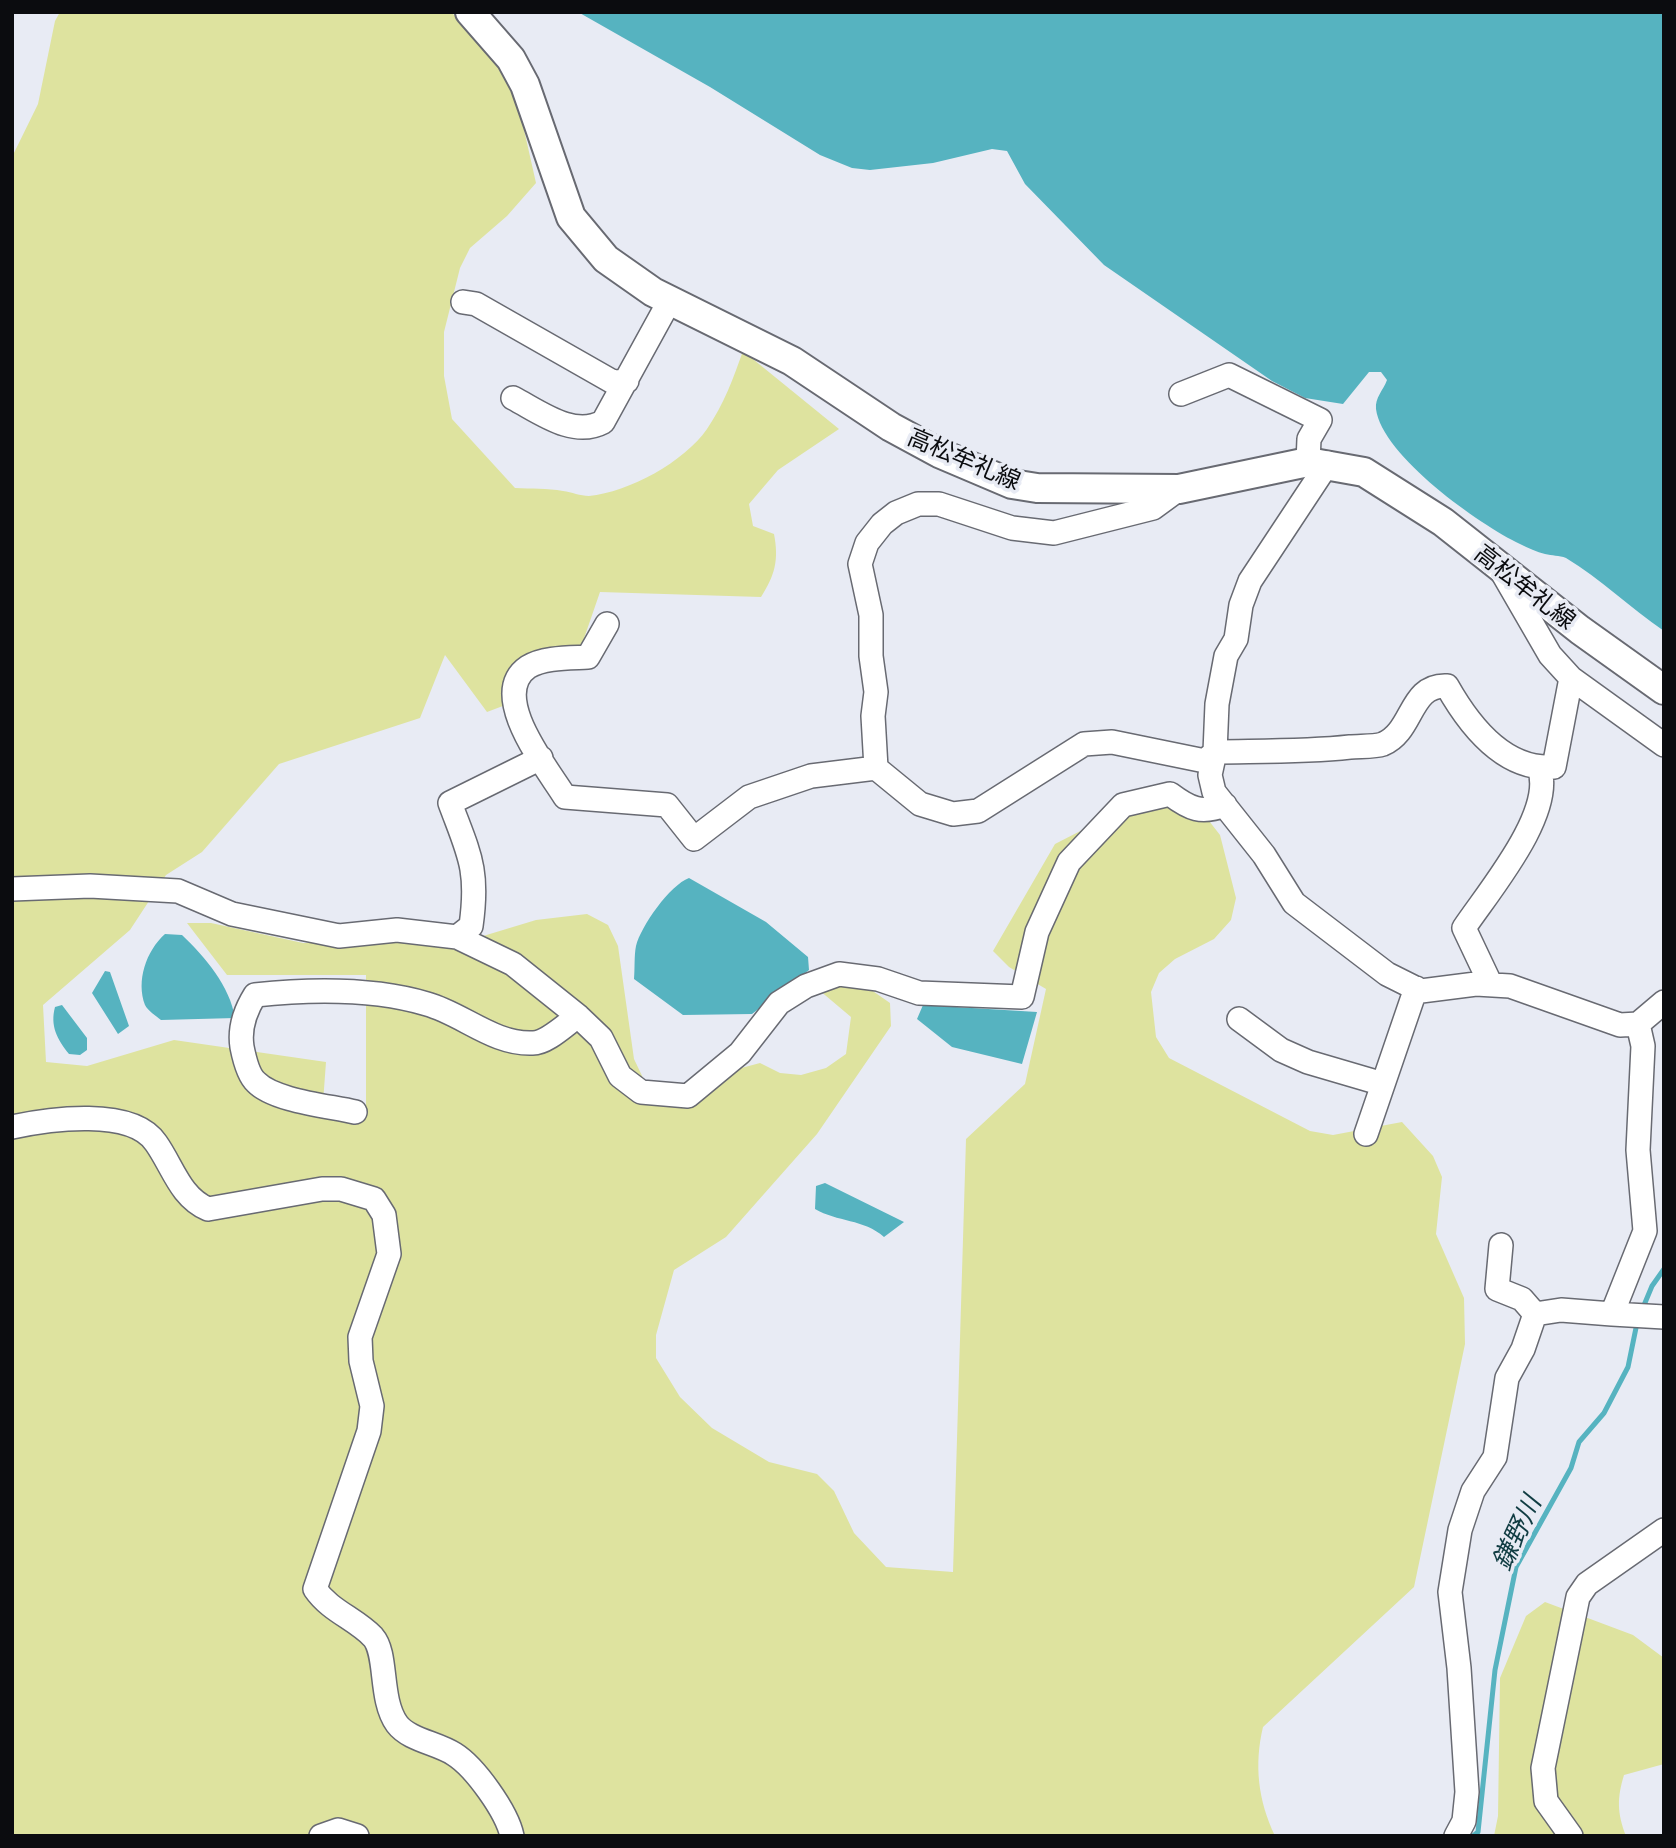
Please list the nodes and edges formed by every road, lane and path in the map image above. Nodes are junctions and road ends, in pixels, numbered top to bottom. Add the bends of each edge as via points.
1 (470, 12) edge
2 (670, 300) junction
3 (463, 302) dead end
4 (627, 381) junction
5 (1181, 394) dead end
6 (513, 398) dead end
7 (1318, 462) junction
8 (1179, 489) junction
9 (1499, 568) junction
10 (607, 624) dead end
11 (1571, 678) junction
12 (1664, 690) edge
13 (1664, 745) edge
14 (1215, 752) junction
15 (541, 758) junction
16 (876, 768) junction
17 (1539, 768) junction
18 (1225, 805) junction
19 (12, 889) edge
20 (457, 937) junction
21 (1491, 985) junction
22 (1416, 988) junction
23 (1664, 1002) edge
24 (578, 1016) junction
25 (1240, 1019) dead end
26 (1637, 1024) junction
27 (1383, 1084) junction
28 (355, 1112) dead end
29 (12, 1126) edge
30 (1366, 1134) dead end
31 (1501, 1245) dead end
32 (1535, 1314) junction
33 (1612, 1314) junction
34 (1650, 1318) edge
35 (1664, 1530) edge
36 (321, 1836) edge
37 (357, 1836) edge
38 (512, 1836) edge
39 (1456, 1836) edge
40 (1571, 1836) edge

1 - 2 main road, 高松牟礼線 via 511,59 525,85 571,217 606,259
2 - 4 street
2 - 8 main road, 高松牟礼線 via 792,361 939,453 1012,484
3 - 4 street via 477,304 613,382
4 - 6 street via 603,422 590,429 567,426
5 - 7 street via 1229,375 1320,420 1309,439
7 - 8 main road, 高松牟礼線
7 - 9 main road, 高松牟礼線 via 1364,472 1398,491
7 - 14 street via 1241,605 1217,704
8 - 16 street via 1153,508 1054,533 1012,528 939,504 918,504 882,524 867,542 860,564 870,615
9 - 11 street via 1550,655
9 - 12 main road, 高松牟礼線
10 - 15 street via 588,657 553,659 529,667 520,677 513,699 518,722
11 - 13 street
11 - 17 street via 1554,767
14 - 16 street via 1205,761 1112,742 1084,744 978,811 953,814 920,804
14 - 17 street via 1384,744 1404,724 1425,690 1434,685 1447,686 1467,722 1508,756
14 - 18 street via 1210,775 1214,792
15 - 16 street via 565,797 667,805 694,839 749,797 811,776
15 - 20 street via 450,803 472,857 475,898 471,926
17 - 21 street via 1544,782 1531,827 1464,929
18 - 22 street via 1294,902 1387,974
18 - 24 street via 1192,810 1170,794 1123,805 1069,862 1037,932 1023,997 919,993 878,979 839,974 806,986 779,1003 740,1053 688,1096 641,1092 620,1076 601,1038
19 - 20 street via 90,886 178,891 232,914 339,936 397,930
20 - 24 street via 513,964
21 - 22 street
21 - 26 street via 1510,986 1620,1025
22 - 27 street
23 - 26 street
24 - 28 street via 537,1044 513,1043 428,1004 378,995 288,991 256,995 240,1032 244,1059 255,1082 278,1094
25 - 27 street via 1299,1058
26 - 33 street via 1643,1046 1638,1150 1645,1231
27 - 30 street
29 - 38 street via 74,1119 129,1123 146,1130 193,1203 208,1209 322,1189 341,1189 374,1199 384,1215 389,1254 360,1337 372,1406 369,1431 315,1590 373,1637 379,1648 387,1704 398,1726 456,1755 499,1805
31 - 32 street via 1497,1289 1522,1299
32 - 33 street via 1561,1310
32 - 39 street via 1507,1378 1495,1457 1473,1492 1460,1530 1450,1592 1467,1792 1464,1821
33 - 34 street
35 - 40 street via 1587,1584 1578,1597 1543,1768 1546,1801
36 - 37 street via 338,1830

